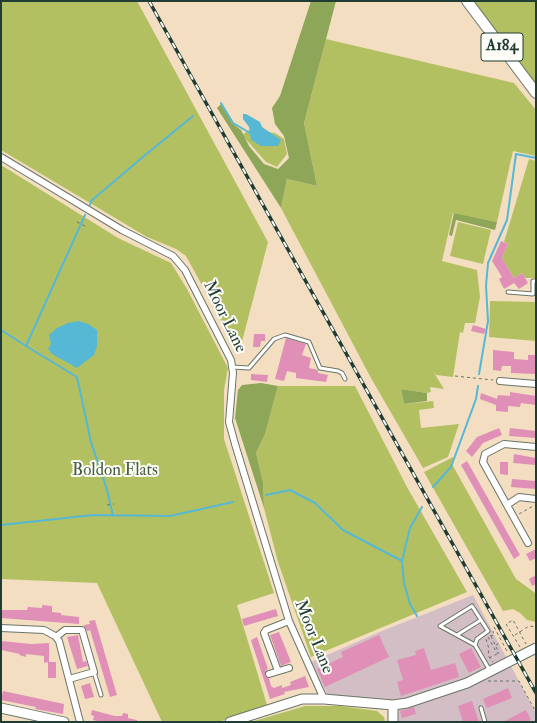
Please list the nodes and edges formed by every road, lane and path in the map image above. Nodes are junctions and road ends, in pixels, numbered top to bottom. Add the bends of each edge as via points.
1 (467, 1) edge
2 (536, 93) edge
3 (1, 157) edge
4 (77, 222) dead end
5 (85, 226) dead end
6 (536, 281) edge
7 (508, 292) dead end
8 (232, 368) junction
9 (455, 376) dead end
10 (345, 380) dead end
11 (500, 381) joint
12 (536, 384) edge
13 (536, 447) edge
14 (536, 499) edge
15 (114, 504) dead end
16 (107, 505) dead end
17 (507, 505) junction
18 (536, 505) edge
19 (513, 517) junction
20 (528, 543) dead end
21 (481, 620) junction
22 (289, 621) junction
23 (494, 627) dead end
24 (536, 627) edge
25 (1, 628) edge
26 (520, 632) junction
27 (494, 634) dead end
28 (457, 635) junction
29 (515, 635) dead end
30 (488, 636) junction
31 (491, 636) junction
32 (56, 637) junction
33 (500, 643) dead end
34 (475, 645) junction
35 (496, 646) junction
36 (532, 647) edge
37 (521, 649) dead end
38 (497, 653) junction
39 (510, 655) dead end
40 (489, 658) junction
41 (289, 668) dead end
42 (489, 669) junction
43 (278, 671) junction
44 (94, 672) junction
45 (269, 674) dead end
46 (69, 679) junction
47 (101, 695) dead end
48 (324, 698) junction
49 (392, 705) junction
50 (1, 708) edge
51 (481, 708) dead end
52 (536, 712) edge
53 (38, 720) edge
54 (64, 722) edge
55 (80, 722) edge
56 (230, 722) edge
57 (393, 722) edge
58 (485, 722) edge

1 - 2 main road, A184
3 - 8 street, Moor Lane via 122,230 176,258 185,270 227,352
4 - 5 path
6 - 7 lane via 533,281 533,294
8 - 10 lane via 249,368 274,339 285,335 309,342 320,368 338,371
8 - 22 street, Moor Lane via 229,413 231,430
9 - 11 path
11 - 12 street
13 - 17 street via 504,444 485,454 483,462
14 - 17 street via 519,497
15 - 16 path
17 - 19 street
18 - 19 path
19 - 20 street
21 - 28 lane
21 - 28 lane via 472,606 440,626
21 - 34 lane via 488,631 477,639
22 - 43 street via 264,633
22 - 48 street, Moor Lane
23 - 39 path
24 - 26 path via 529,626
25 - 32 street via 44,630
26 - 29 path
26 - 36 path
26 - 37 path via 513,620 506,624
27 - 31 path
28 - 34 lane
30 - 31 path
30 - 38 path
30 - 40 path via 485,641
31 - 35 path
32 - 44 street via 65,630 82,630
32 - 46 street
33 - 35 path
34 - 42 lane
35 - 38 path
36 - 42 main road
38 - 40 path
40 - 42 path
41 - 43 street
42 - 49 main road via 467,683 407,703
42 - 52 path via 488,682 519,681
43 - 45 street
44 - 46 street
44 - 47 lane
46 - 55 street
48 - 49 main road
48 - 56 main road via 302,699
49 - 57 main road
50 - 53 main road
51 - 58 lane
53 - 54 main road

